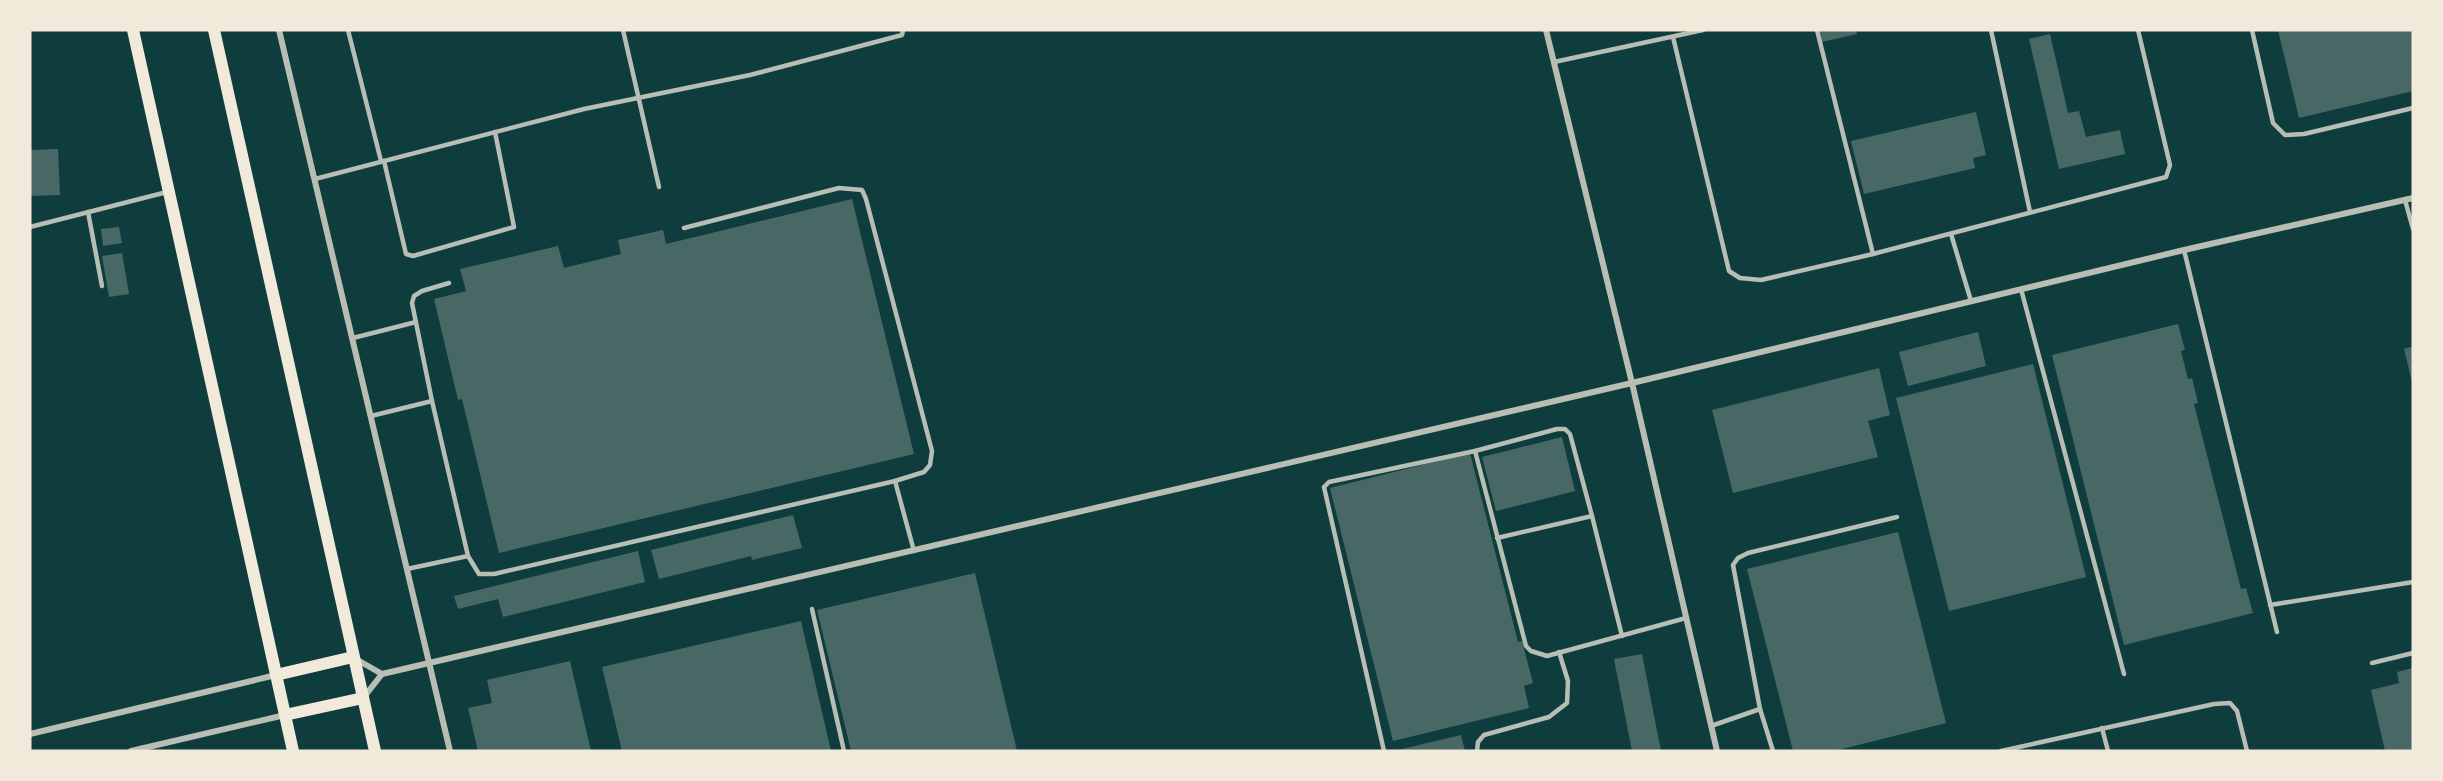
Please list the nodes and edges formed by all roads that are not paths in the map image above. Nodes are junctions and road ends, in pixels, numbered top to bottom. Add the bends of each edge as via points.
1 (133, 30) edge
2 (214, 30) edge
3 (279, 30) edge
4 (348, 30) edge
5 (623, 30) edge
6 (903, 30) edge
7 (1546, 30) edge
8 (1703, 30) edge
9 (1817, 30) edge
10 (1991, 30) edge
11 (2138, 30) edge
12 (2252, 30) edge
13 (1673, 37) junction
14 (1554, 63) junction
15 (639, 97) junction
16 (2413, 108) edge
17 (495, 132) junction
18 (383, 161) junction
19 (315, 179) junction
20 (658, 187) dead end
21 (168, 192) junction
22 (2413, 198) edge
23 (2405, 200) junction
24 (88, 212) junction
25 (2030, 212) junction
26 (30, 227) edge
27 (684, 228) dead end
28 (2413, 229) edge
29 (1952, 234) junction
30 (2184, 250) junction
31 (1873, 254) junction
32 (449, 284) dead end
33 (102, 286) dead end
34 (2021, 289) junction
35 (1971, 301) junction
36 (416, 322) junction
37 (353, 338) junction
38 (1632, 383) junction
39 (432, 401) junction
40 (371, 416) junction
41 (1475, 451) junction
42 (895, 481) junction
43 (1592, 516) junction
44 (1897, 517) dead end
45 (1497, 538) junction
46 (914, 551) junction
47 (468, 555) junction
48 (407, 569) junction
49 (2413, 582) edge
50 (2270, 605) junction
51 (812, 609) dead end
52 (1686, 618) junction
53 (2277, 632) dead end
54 (1622, 636) junction
55 (1559, 652) junction
56 (2413, 653) edge
57 (353, 657) junction
58 (2372, 663) dead end
59 (430, 664) junction
60 (382, 674) junction
61 (2124, 674) dead end
62 (276, 675) junction
63 (363, 698) junction
64 (1760, 709) junction
65 (285, 716) junction
66 (1711, 726) junction
67 (2102, 728) junction
68 (30, 734) edge
69 (131, 751) edge
70 (293, 751) edge
71 (375, 751) edge
72 (450, 751) edge
73 (844, 751) edge
74 (1384, 751) edge
75 (1477, 751) edge
76 (1717, 751) edge
77 (1773, 751) edge
78 (2001, 751) edge
79 (2108, 751) edge
80 (2247, 751) edge

1 - 21 main road
2 - 57 main road
3 - 19 street
4 - 18 lane
5 - 15 lane
6 - 15 lane via 902,35 750,75
7 - 14 street
8 - 13 lane
9 - 31 lane
10 - 25 lane
11 - 25 lane via 2161,121 2169,172 2166,177
12 - 16 lane via 2273,123 2285,135
13 - 14 lane
13 - 31 lane via 1730,271 1740,278 1761,280
14 - 38 street
15 - 17 lane
15 - 20 lane
17 - 18 lane
17 - 18 lane via 514,227 413,256 406,254
18 - 19 lane
19 - 37 street
21 - 24 lane
21 - 62 main road
22 - 23 street
23 - 28 lane
23 - 30 street
24 - 26 lane
24 - 33 lane
25 - 29 lane
27 - 42 lane via 839,188 862,190 932,451 930,465 924,472
29 - 31 lane
29 - 35 lane
30 - 34 street
30 - 50 lane
32 - 36 lane via 414,296
34 - 35 street
34 - 61 lane
35 - 38 street
36 - 37 lane
36 - 39 lane
37 - 40 street
38 - 46 street
38 - 52 street
39 - 40 lane
39 - 47 lane
40 - 48 street
41 - 43 lane via 1565,429 1570,434
41 - 45 lane
41 - 74 lane via 1329,482 1324,487
42 - 46 lane
42 - 47 lane via 494,574 479,574
43 - 45 lane
43 - 54 lane
44 - 64 lane via 1738,558 1733,566
45 - 55 lane via 1526,646 1547,656
46 - 59 street
47 - 48 lane
48 - 59 street
49 - 50 lane
50 - 53 lane
51 - 73 lane
52 - 54 lane
52 - 66 street
54 - 55 lane
55 - 75 lane via 1568,681 1567,703 1549,717 1484,735
56 - 58 lane
57 - 60 street
57 - 62 main road
57 - 63 main road
59 - 60 street
59 - 72 street
60 - 63 street
62 - 65 main road
62 - 68 street
63 - 65 main road
63 - 71 main road
64 - 66 lane
64 - 77 lane
65 - 69 street
65 - 70 main road
66 - 76 street
67 - 78 lane
67 - 79 lane
67 - 80 lane via 2230,703 2237,711

